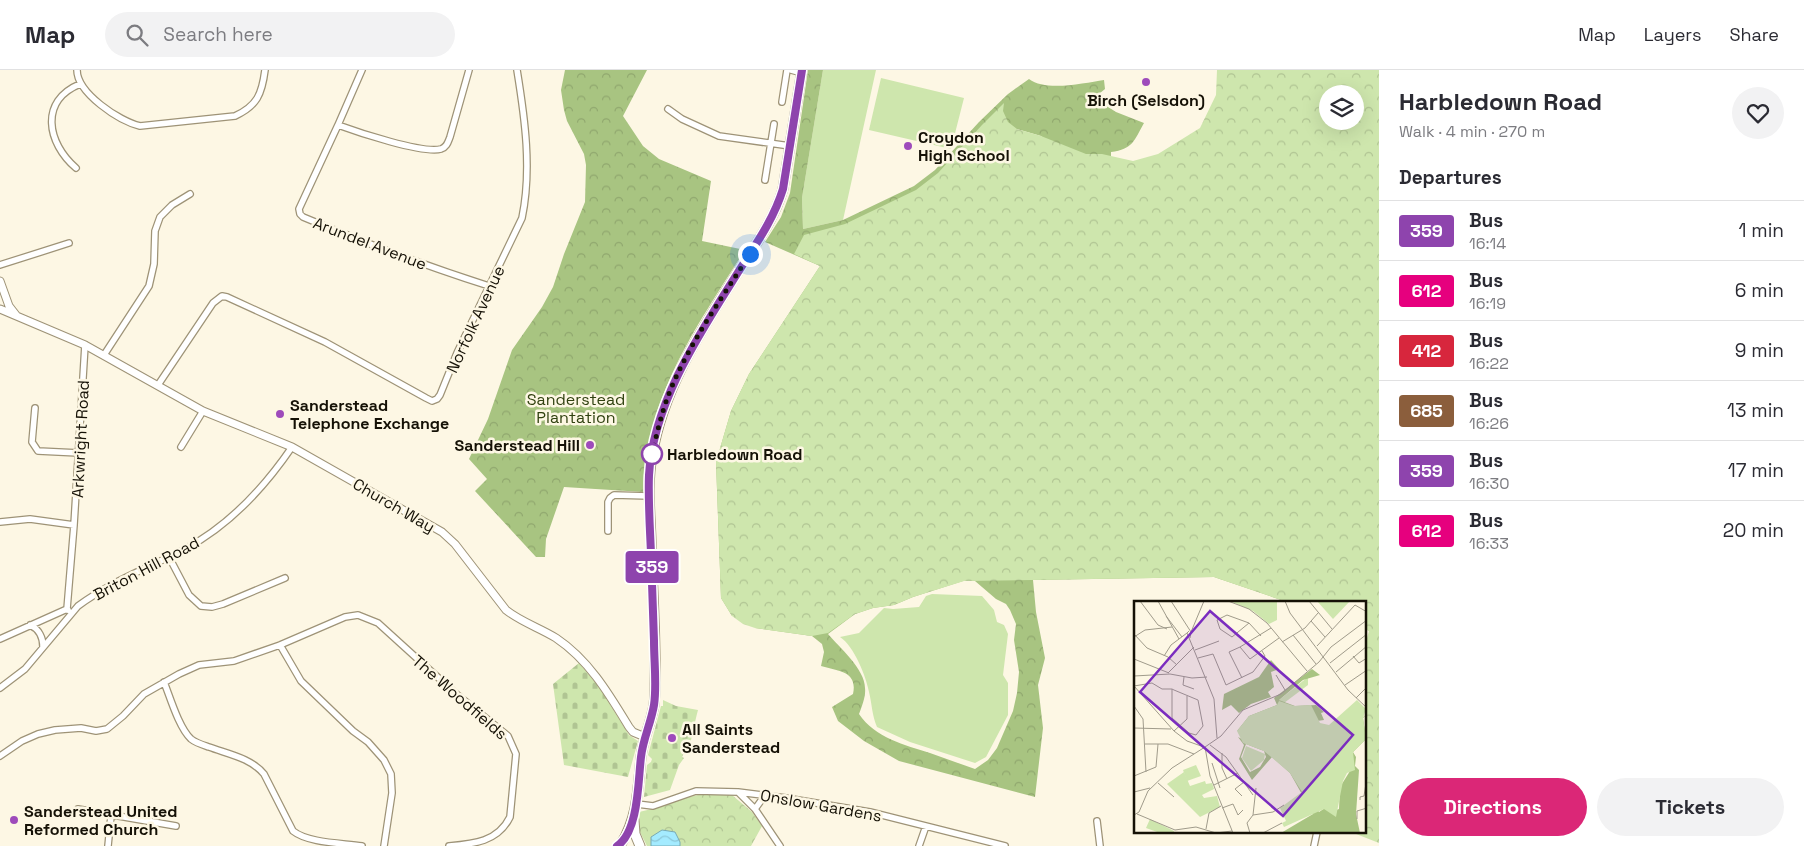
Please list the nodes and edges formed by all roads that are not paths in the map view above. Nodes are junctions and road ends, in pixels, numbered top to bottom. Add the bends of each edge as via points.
1 (77, 70) edge
2 (265, 70) edge
3 (362, 70) edge
4 (469, 70) edge
5 (517, 70) edge
6 (787, 70) edge
7 (791, 70) edge
8 (802, 71) edge
9 (80, 84) junction
10 (782, 102) dead end
11 (668, 109) dead end
12 (774, 124) dead end
13 (338, 125) junction
14 (772, 145) junction
15 (790, 146) junction
16 (76, 168) dead end
17 (765, 180) dead end
18 (190, 194) dead end
19 (69, 243) dead end
20 (0, 265) edge
21 (0, 281) edge
22 (489, 286) junction
23 (6, 299) junction
24 (0, 308) edge
25 (16, 315) junction
26 (85, 345) junction
27 (104, 355) junction
28 (158, 385) junction
29 (35, 408) dead end
30 (203, 411) junction
31 (181, 447) dead end
32 (292, 447) junction
33 (79, 453) junction
34 (649, 496) junction
35 (0, 522) edge
36 (74, 525) junction
37 (608, 531) dead end
38 (169, 557) junction
39 (285, 578) dead end
40 (69, 611) junction
41 (30, 625) junction
42 (0, 639) edge
43 (280, 645) junction
44 (43, 647) junction
45 (164, 682) junction
46 (0, 688) edge
47 (644, 737) junction
48 (0, 756) edge
49 (738, 792) junction
50 (765, 795) junction
51 (636, 808) junction
52 (78, 809) dead end
53 (755, 809) junction
54 (110, 816) junction
55 (1097, 821) dead end
56 (176, 826) dead end
57 (926, 826) junction
58 (619, 845) edge
59 (108, 846) edge
60 (362, 846) edge
61 (384, 846) edge
62 (449, 846) edge
63 (635, 846) edge
64 (640, 846) edge
65 (780, 846) edge
66 (919, 846) edge
67 (1003, 846) edge
68 (1100, 846) edge

1 - 9 street
2 - 9 street via 258,97 245,111 225,118 156,125 135,125 118,118
3 - 13 street
4 - 13 street via 450,137 441,149 399,143
5 - 22 street, Norfolk Avenue via 527,166 526,199 522,218
6 - 10 street
7 - 8 street
8 - 15 main road
9 - 16 street via 60,96 52,116 56,142 64,158
11 - 14 street via 719,136
12 - 14 street
13 - 22 street, Arundel Avenue via 300,204 300,214 399,256
14 - 15 street
14 - 17 street
15 - 34 main road via 778,206 704,326 671,390 652,454
18 - 27 street via 172,204 160,218 155,231 154,264 149,286
19 - 20 street
21 - 23 street
22 - 28 street, Norfolk Avenue via 440,396 432,401 325,342 222,296 212,302
23 - 24 street via 6,304
23 - 25 street
24 - 25 street
25 - 26 street
26 - 27 street, Church Way
26 - 33 street, Arkwright Road
27 - 28 street, Church Way
28 - 30 street, Church Way
29 - 33 street via 32,442 38,451
30 - 31 street
30 - 32 street, Church Way
32 - 38 street, Briton Hill Road via 263,486 239,511 204,537
32 - 47 street, Church Way via 442,532 456,544 506,610 558,639 581,659 603,685 633,732
33 - 36 street, Arkwright Road
34 - 37 street via 614,495 610,498
34 - 47 main road via 655,676 654,705
35 - 36 street via 30,519
36 - 40 street, Arkwright Road
38 - 39 street via 189,595 201,606 223,604
38 - 40 street, Briton Hill Road via 134,573
40 - 41 street
40 - 44 street, Briton Hill Road
41 - 42 street
41 - 44 street via 38,631
43 - 45 street, The Woodfields via 234,661 199,665
43 - 61 street via 301,681 384,760 390,774 392,793
43 - 62 street, The Woodfields via 346,617 358,615 368,618 378,623 508,736 516,754 510,817 506,826 486,841
44 - 46 street, Briton Hill Road via 25,669
45 - 48 street, The Woodfields via 144,694 107,729 81,728 38,734
45 - 60 street via 190,738 258,767 293,831 299,836
47 - 51 main road
49 - 50 street, Onslow Gardens
49 - 51 street, Onslow Gardens via 696,791 653,806
49 - 53 street
50 - 53 street
50 - 57 street, Onslow Gardens via 870,812
51 - 58 main road via 629,830
51 - 64 main road via 635,834
52 - 54 street
53 - 65 street
54 - 56 street
54 - 59 street
55 - 68 street
57 - 66 street
57 - 67 street, Onslow Gardens
58 - 63 main road

